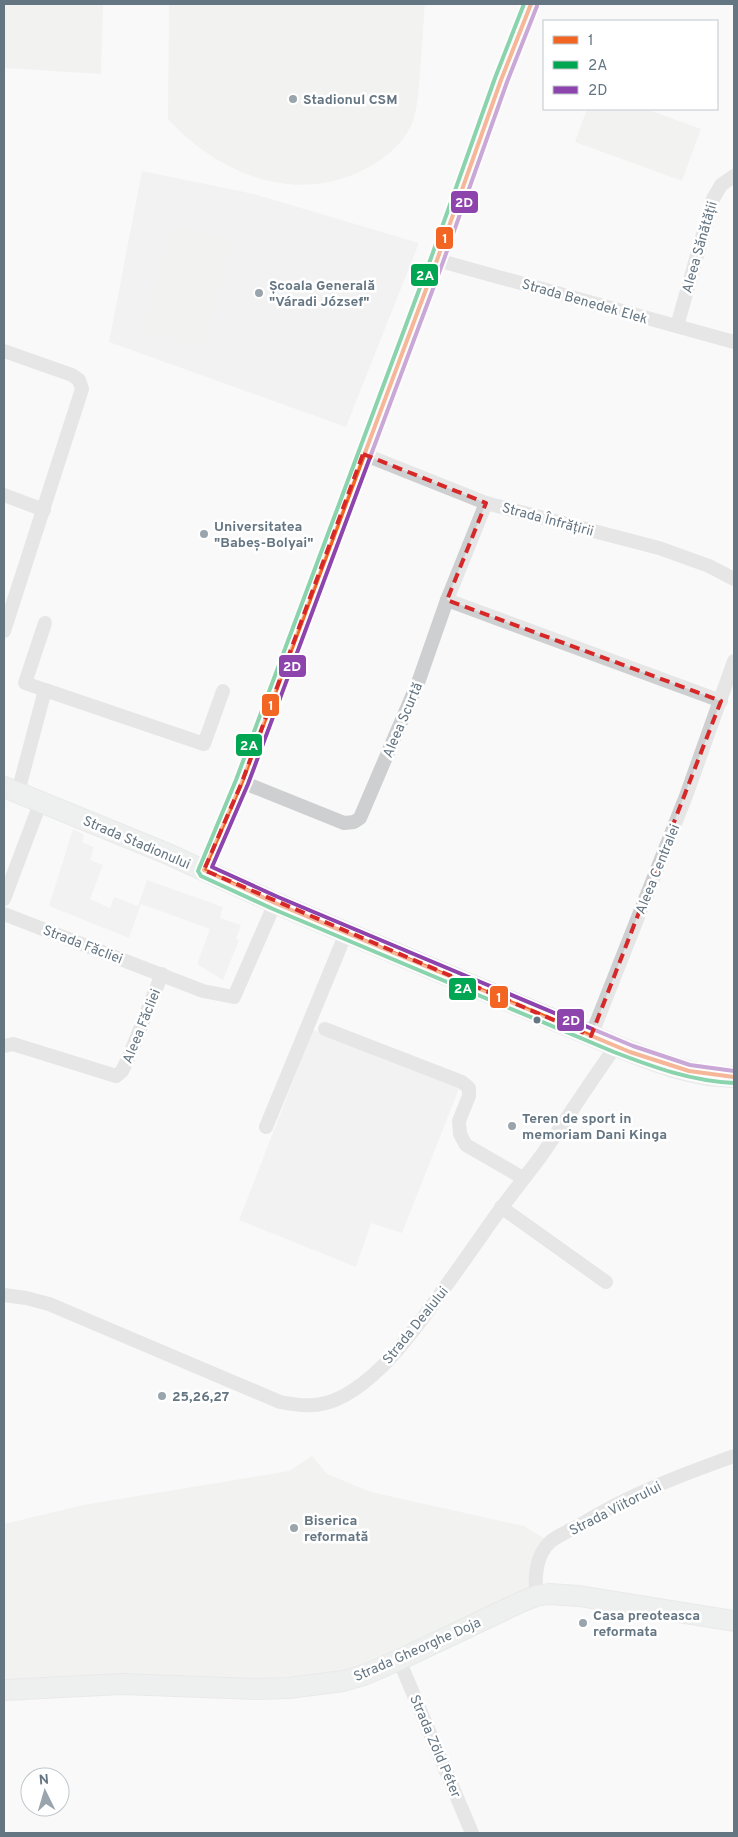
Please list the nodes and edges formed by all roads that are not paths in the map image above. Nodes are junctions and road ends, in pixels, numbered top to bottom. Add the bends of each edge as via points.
1 (531, 4) edge
2 (734, 176) edge
3 (437, 260) junction
4 (677, 326) junction
5 (734, 342) edge
6 (4, 351) edge
7 (363, 454) junction
8 (4, 496) edge
9 (486, 503) junction
10 (44, 510) junction
11 (734, 579) edge
12 (447, 600) junction
13 (45, 623) dead end
14 (4, 631) edge
15 (734, 661) edge
16 (45, 690) junction
17 (223, 691) dead end
18 (720, 701) junction
19 (242, 782) junction
20 (11, 789) edge
21 (41, 801) junction
22 (204, 870) junction
23 (5, 891) edge
24 (275, 903) junction
25 (4, 914) edge
26 (346, 933) junction
27 (162, 974) junction
28 (325, 1029) dead end
29 (591, 1036) junction
30 (4, 1046) edge
31 (616, 1046) junction
32 (734, 1077) edge
33 (266, 1127) dead end
34 (523, 1178) junction
35 (501, 1207) junction
36 (606, 1282) dead end
37 (4, 1295) edge
38 (734, 1456) edge
39 (536, 1596) junction
40 (734, 1621) edge
41 (399, 1660) junction
42 (4, 1690) edge
43 (472, 1833) edge

1 - 3 street, Strada Stadionului
2 - 4 street, Aleea Sănătății via 721,185 713,199
3 - 4 street, Strada Benedek Elek
3 - 7 street, Strada Stadionului
4 - 5 street, Strada Benedek Elek
6 - 10 street via 72,375 79,380 82,389
7 - 9 street, Strada Înfrățirii
7 - 19 street, Strada Stadionului
8 - 10 street
9 - 11 street, Strada Înfrățirii via 659,548
9 - 12 street, Aleea Scurtă
10 - 14 street
12 - 18 street
12 - 19 street, Aleea Scurtă via 419,680 360,818 344,823
13 - 16 street via 25,683
15 - 18 street, Aleea Centralei
16 - 17 street via 204,744
16 - 20 street, Strada Stadionului
18 - 29 street, Aleea Centralei
19 - 22 street, Strada Stadionului
20 - 21 street, Strada Stadionului
21 - 22 street, Strada Stadionului
21 - 23 street
22 - 24 street
24 - 26 street
24 - 27 street, Aleea Făcliei via 234,997 203,991
25 - 27 street, Strada Făcliei
26 - 29 street
26 - 33 street
27 - 30 street, Aleea Făcliei via 128,1060 116,1076 13,1044
28 - 34 street via 462,1082 469,1088 459,1121 460,1134 466,1145
29 - 31 street
31 - 32 street via 704,1075
31 - 34 street, Strada Dealului
34 - 35 street, Strada Dealului
35 - 36 street
35 - 37 street, Strada Dealului via 451,1280 380,1369 356,1389 318,1406 280,1402 49,1304
38 - 39 street, Strada Viitorului via 600,1512 550,1542 537,1566
39 - 40 street, Strada Gheorghe Doja via 579,1596
39 - 41 street, Strada Gheorghe Doja
41 - 42 street, Strada Gheorghe Doja via 343,1681 289,1688 122,1684
41 - 43 street, Strada Zöld Péter

